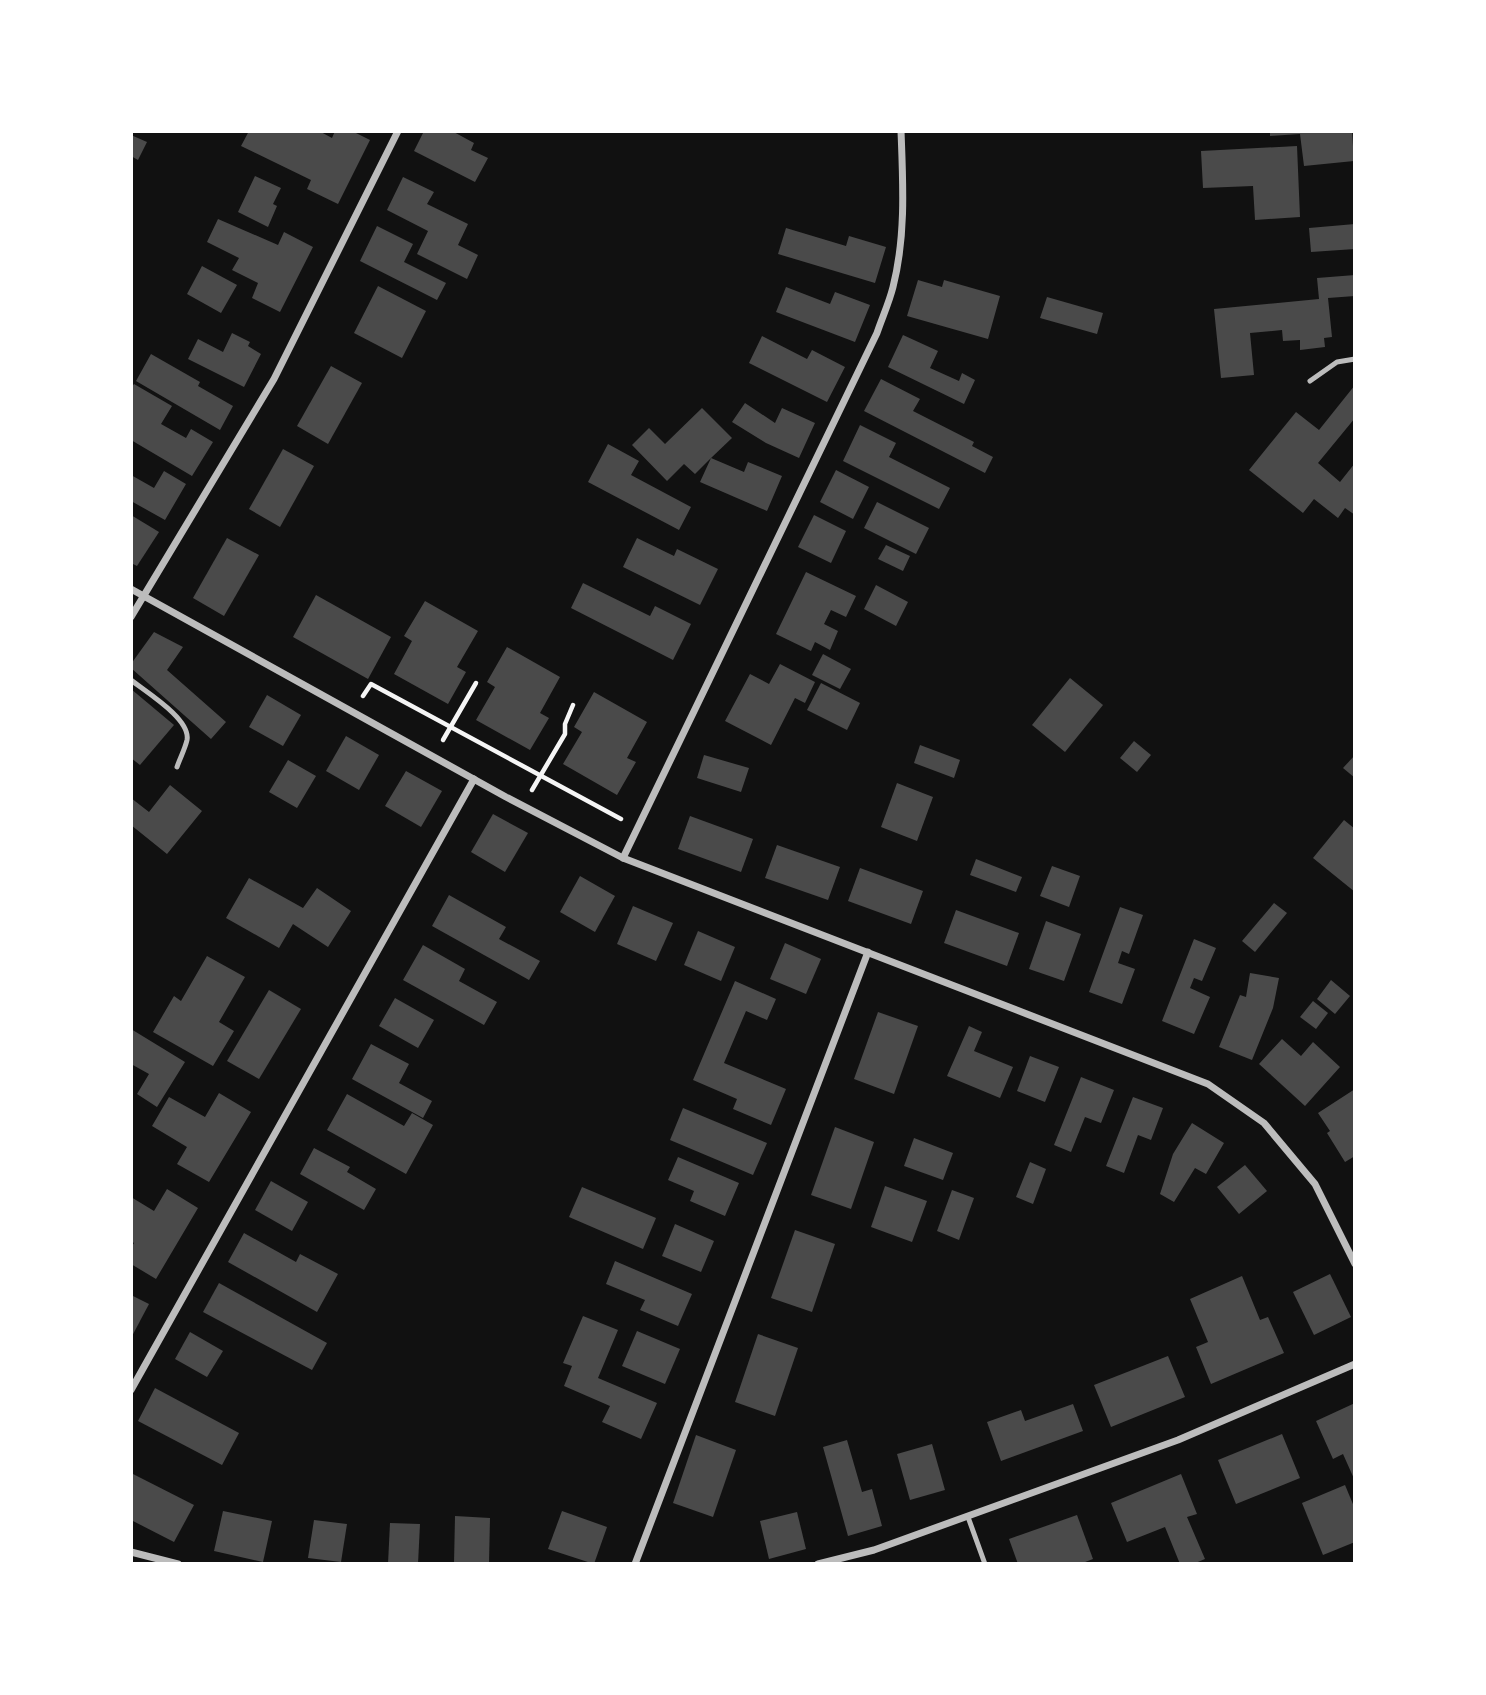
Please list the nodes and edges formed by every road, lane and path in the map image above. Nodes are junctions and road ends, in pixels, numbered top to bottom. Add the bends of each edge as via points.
1 (398, 131) edge
2 (901, 131) edge
3 (1355, 359) edge
4 (1310, 381) dead end
5 (131, 589) edge
6 (143, 597) junction
7 (131, 617) edge
8 (131, 680) edge
9 (476, 682) dead end
10 (573, 705) dead end
11 (352, 712) junction
12 (451, 727) junction
13 (435, 756) junction
14 (177, 767) dead end
15 (541, 775) junction
16 (474, 779) junction
17 (523, 806) junction
18 (638, 828) junction
19 (623, 858) junction
20 (868, 952) junction
21 (1355, 1264) edge
22 (1355, 1364) edge
23 (131, 1390) edge
24 (968, 1517) junction
25 (131, 1552) edge
26 (177, 1564) edge
27 (635, 1564) edge
28 (818, 1564) edge
29 (985, 1564) edge

1 - 6 street via 274,379
2 - 18 street via 901,247 877,333
3 - 4 lane via 1337,362
5 - 6 street
6 - 7 street
6 - 11 street
8 - 14 lane via 187,728
9 - 12 path
10 - 15 path via 565,733
11 - 12 path via 371,684
11 - 13 street
12 - 13 path
12 - 15 path
13 - 16 street
15 - 17 path
15 - 18 path
16 - 17 street
16 - 23 street
17 - 19 street
18 - 19 street
19 - 20 street
20 - 21 street via 1208,1084 1264,1123 1315,1184
20 - 27 street
22 - 24 street via 1178,1440
24 - 28 street
24 - 29 lane
25 - 26 street

